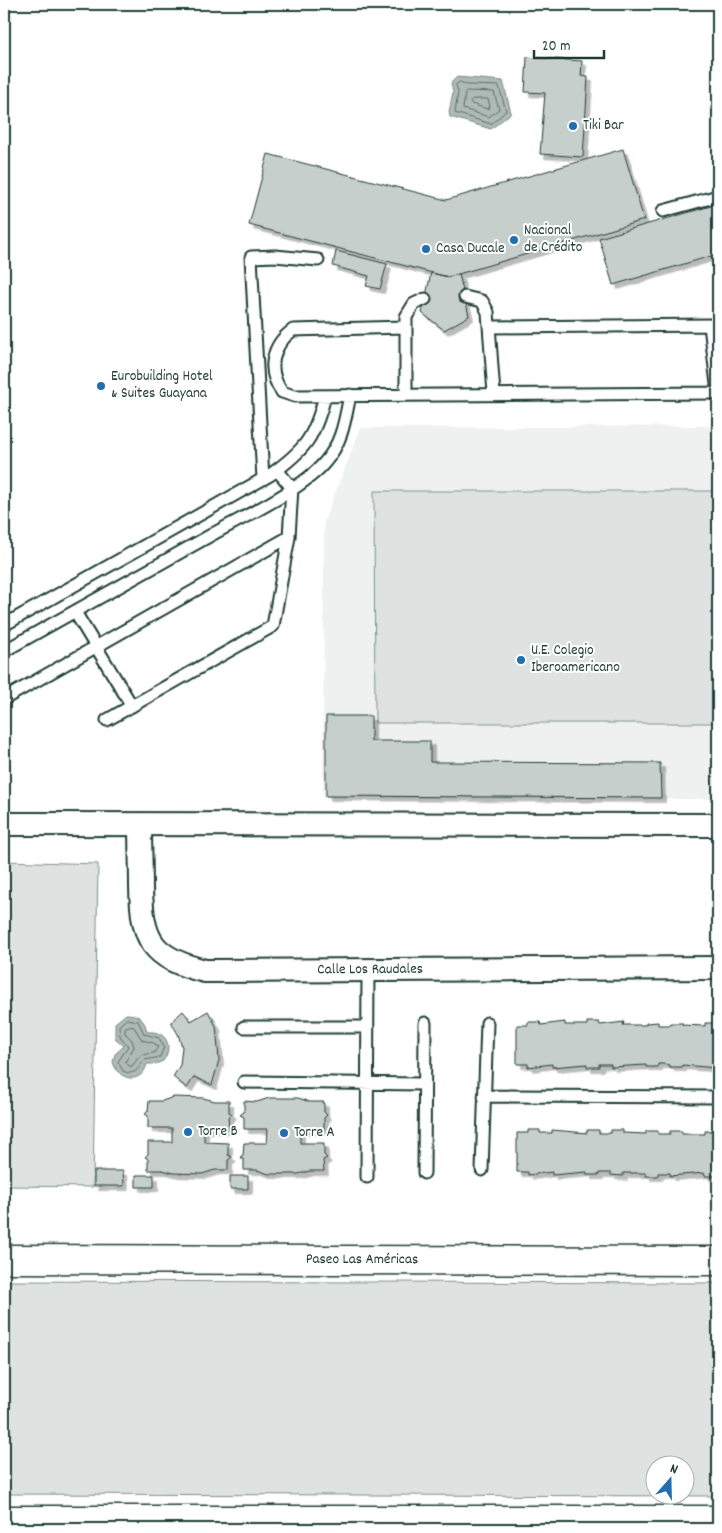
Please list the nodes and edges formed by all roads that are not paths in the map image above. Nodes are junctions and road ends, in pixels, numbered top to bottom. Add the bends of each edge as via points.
1 (718, 196) edge
2 (663, 212) dead end
3 (318, 260) dead end
4 (464, 297) dead end
5 (425, 299) dead end
6 (406, 327) junction
7 (490, 327) junction
8 (718, 393) edge
9 (494, 394) junction
10 (406, 395) junction
11 (325, 396) junction
12 (350, 396) junction
13 (277, 470) junction
14 (263, 479) junction
15 (292, 488) junction
16 (288, 537) junction
17 (75, 612) junction
18 (4, 625) edge
19 (96, 647) junction
20 (4, 651) edge
21 (4, 699) edge
22 (132, 706) junction
23 (107, 720) dead end
24 (4, 824) edge
25 (718, 825) edge
26 (140, 826) junction
27 (718, 968) edge
28 (368, 970) junction
29 (425, 1023) dead end
30 (486, 1023) dead end
31 (244, 1027) dead end
32 (368, 1028) junction
33 (244, 1082) dead end
34 (367, 1082) junction
35 (424, 1084) junction
36 (484, 1096) junction
37 (718, 1097) edge
38 (482, 1170) dead end
39 (424, 1172) dead end
40 (367, 1177) dead end
41 (4, 1259) edge
42 (718, 1261) edge
43 (4, 1520) edge
44 (718, 1520) edge
45 (258, 1525) edge

1 - 2 lane
3 - 14 lane via 251,257
4 - 7 lane via 484,303
5 - 6 lane via 410,308
6 - 10 lane
6 - 11 lane via 303,328 287,335 277,345 273,360 277,386 286,395
7 - 8 lane via 710,325
7 - 9 lane
8 - 9 lane
9 - 10 lane
10 - 12 lane
11 - 12 lane
11 - 13 lane via 318,424 307,444
12 - 15 lane via 337,445 324,463
13 - 14 lane
13 - 15 lane
14 - 18 lane
15 - 16 lane
15 - 17 lane
16 - 19 lane
16 - 22 lane via 273,626
17 - 19 lane
17 - 20 lane
19 - 21 lane
19 - 22 lane
22 - 23 lane
24 - 26 street
25 - 26 street
26 - 28 street, Calle Los Raudales via 145,931 164,955 183,966 205,971
27 - 28 street, Calle Los Raudales
28 - 32 lane
29 - 35 lane
30 - 36 lane
31 - 32 lane
32 - 34 lane
33 - 34 lane
34 - 35 lane
34 - 40 lane
35 - 39 lane
36 - 37 lane
36 - 38 lane
41 - 42 main road, Paseo Las Américas
43 - 45 main road
44 - 45 main road

